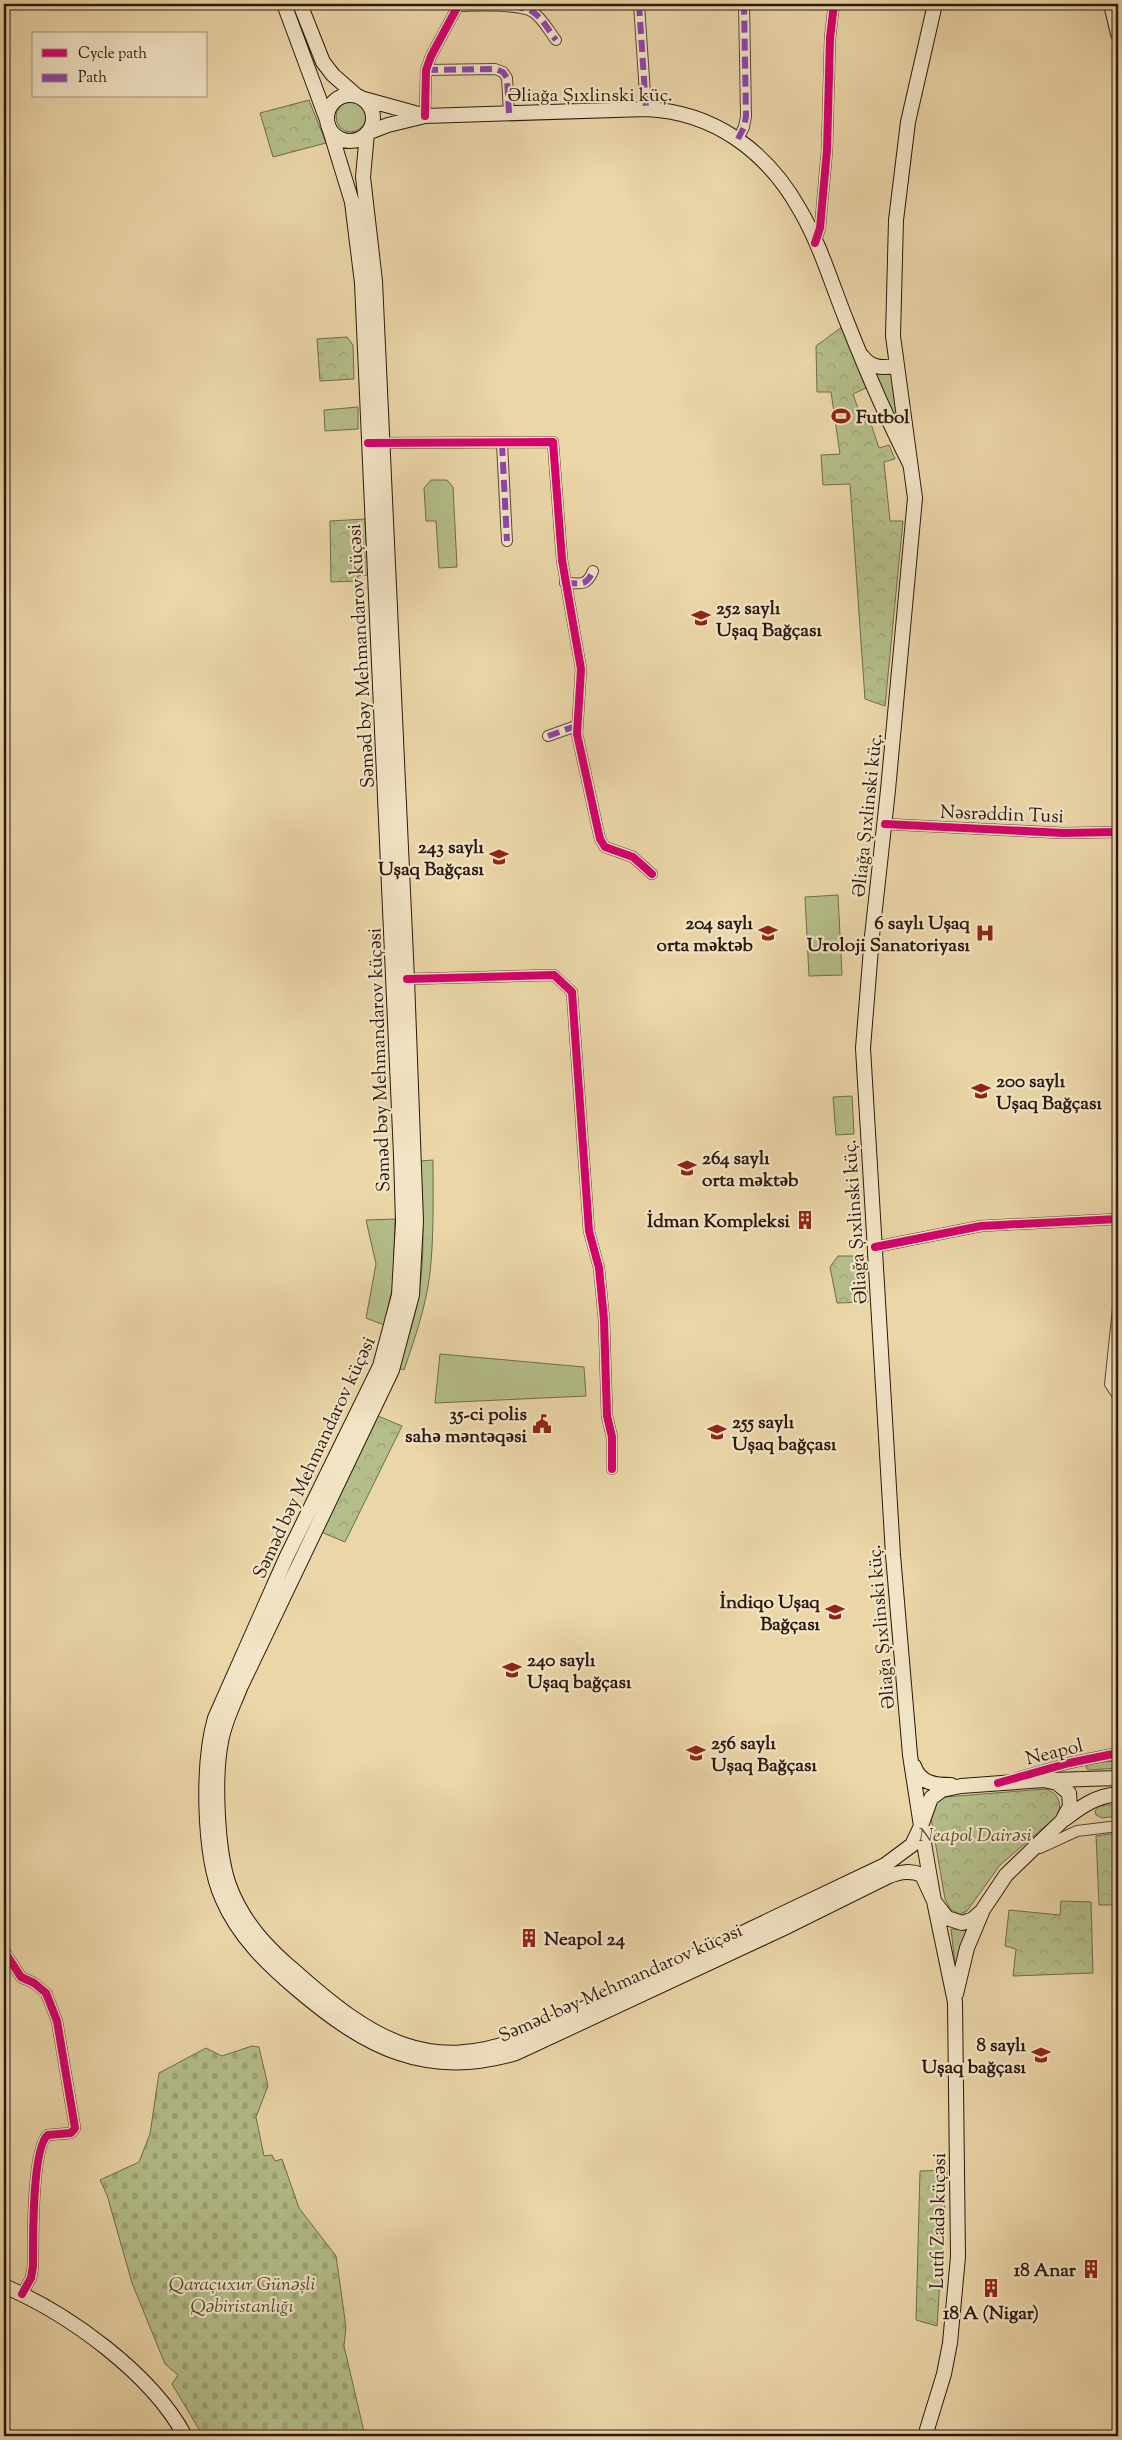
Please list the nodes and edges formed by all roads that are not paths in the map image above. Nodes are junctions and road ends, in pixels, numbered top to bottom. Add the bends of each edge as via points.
1 (284, 4) edge
2 (300, 4) edge
3 (640, 4) edge
4 (744, 4) edge
5 (834, 4) edge
6 (935, 4) edge
7 (1111, 4) edge
8 (458, 5) edge
9 (1118, 34) edge
10 (556, 40) dead end
11 (426, 70) junction
12 (361, 97) junction
13 (646, 110) junction
14 (509, 113) junction
15 (425, 116) junction
16 (328, 123) junction
17 (367, 133) junction
18 (738, 139) junction
19 (815, 243) junction
20 (859, 354) junction
21 (895, 366) junction
22 (375, 443) junction
23 (502, 444) junction
24 (910, 464) junction
25 (507, 541) dead end
26 (594, 571) dead end
27 (565, 583) junction
28 (576, 726) junction
29 (548, 736) dead end
30 (885, 824) junction
31 (1118, 832) edge
32 (652, 874) dead end
33 (407, 978) junction
34 (1118, 1219) edge
35 (875, 1247) junction
36 (1118, 1309) edge
37 (1118, 1396) edge
38 (612, 1469) dead end
39 (1118, 1753) edge
40 (910, 1756) junction
41 (1118, 1778) edge
42 (1044, 1780) junction
43 (998, 1783) junction
44 (961, 1786) junction
45 (1118, 1794) edge
46 (1062, 1821) junction
47 (921, 1826) junction
48 (1118, 1826) edge
49 (1020, 1861) junction
50 (934, 1901) junction
51 (982, 1911) junction
52 (4, 1951) edge
53 (293, 1978) junction
54 (955, 2002) junction
55 (4, 2286) edge
56 (22, 2294) junction
57 (185, 2436) edge
58 (925, 2436) edge

1 - 16 main road, Səməd bəy Mehmandarov küçəsi
2 - 12 main road via 323,62 333,75
3 - 13 street
4 - 18 street via 746,116
5 - 19 street via 827,150 820,228
6 - 21 main road, Əliağa Şıxlinski küç. via 908,122 897,211 892,320
7 - 9 main road
8 - 10 street via 532,11
8 - 11 street
11 - 14 street via 495,69 503,72 507,78
11 - 15 street
12 - 15 main road
12 - 16 main road via 350,94 336,100 331,106
12 - 17 main road via 370,105 374,119
13 - 14 main road, Əliağa Şıxlinski küç.
13 - 18 main road, Əliağa Şıxlinski küç. via 679,112 696,117
14 - 15 main road, Əliağa Şıxlinski küç.
15 - 17 main road
16 - 17 main road via 333,133 346,140 354,140
16 - 22 main road, Səməd bəy Mehmandarov küçəsi via 348,185 359,255
17 - 22 main road, Səməd bəy Mehmandarov küçəsi via 363,177 373,262
18 - 19 main road, Əliağa Şıxlinski küç. via 782,181 801,211
19 - 20 main road, Əliağa Şıxlinski küç.
20 - 21 main road via 875,366
20 - 24 main road, Əliağa Şıxlinski küç.
21 - 24 main road, Əliağa Şıxlinski küç.
22 - 23 street
22 - 33 main road, Səməd bəy Mehmandarov küçəsi
22 - 53 main road, Səməd bəy Mehmandarov küçəsi via 401,1174 399,1295 380,1366 286,1558 230,1683 215,1718 207,1758 211,1858 221,1897 248,1942
23 - 25 street
23 - 27 street via 554,442
24 - 30 main road, Əliağa Şıxlinski küç. via 915,498
26 - 27 street via 585,583
27 - 28 street via 581,669
28 - 29 street
28 - 32 street via 600,839 613,851 639,861
30 - 31 street, Nəsrəddin Tusi via 1063,833
30 - 35 main road, Əliağa Şıxlinski küç. via 863,1048
33 - 38 street via 554,975 572,992 589,1231 599,1268 604,1320
33 - 53 main road, Səməd bəy Mehmandarov küçəsi via 416,1221 412,1295 403,1336 388,1379 240,1688 226,1722 218,1758 222,1849 229,1884 256,1934
34 - 35 street via 981,1226
35 - 40 main road, Əliağa Şıxlinski küç. via 892,1541
36 - 37 street via 1110,1384
39 - 43 street, Neapol
40 - 44 main road via 923,1780 932,1784
40 - 47 main road, Əliağa Şıxlinski küç.
41 - 42 main road
42 - 43 main road
42 - 46 main road via 1057,1783 1069,1793 1070,1806
43 - 44 main road
44 - 47 main road, Səməd bəy Mehmandarov küçəsi via 935,1794 926,1808
45 - 46 main road via 1086,1803
46 - 49 main road
47 - 50 main road, Əliağa Şıxlinski küç.
47 - 53 main road, Səməd bəy Mehmandarov küçəsi via 912,1845 885,1865 554,2024 498,2046 466,2052 438,2052 388,2040
48 - 49 street via 1077,1831 1049,1842
49 - 51 main road
50 - 51 main road via 952,1921 968,1922
50 - 53 main road, Səməd bəy Mehmandarov küçəsi via 922,1875 904,1871 889,1876 530,2047 484,2060 438,2062 385,2048 337,2022
50 - 54 main road
51 - 54 main road via 967,1948
52 - 56 street via 21,1977 34,1983 49,1999 57,2021 75,2128 71,2133 48,2135 41,2144 37,2166 33,2266 31,2278
54 - 58 main road, Lutfi Zadə küçəsi via 958,2257 950,2343
55 - 56 main road
56 - 57 main road via 75,2324 123,2364 161,2400

